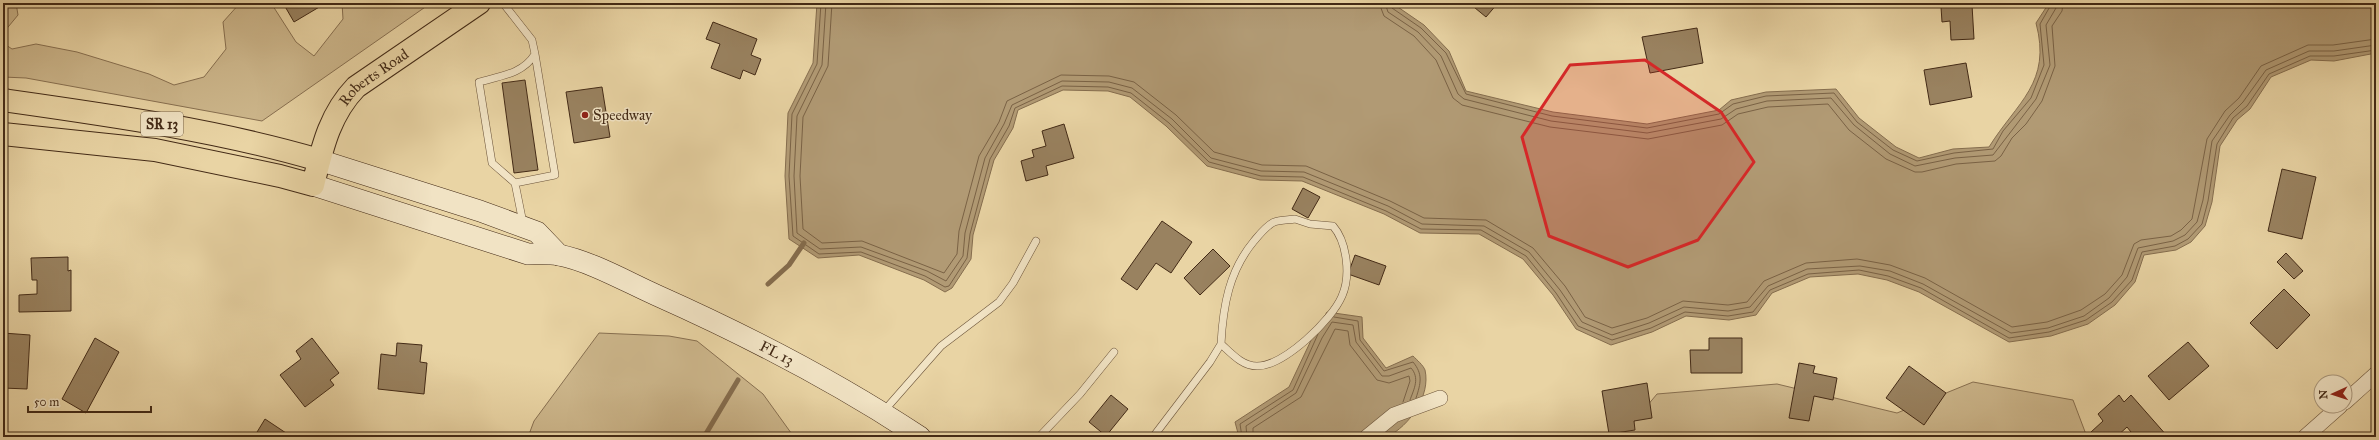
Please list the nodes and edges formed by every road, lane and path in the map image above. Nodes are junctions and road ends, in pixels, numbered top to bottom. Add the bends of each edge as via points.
1 (479, 3) edge
2 (503, 3) edge
3 (535, 54) junction
4 (3, 100) edge
5 (3, 134) edge
6 (320, 160) junction
7 (515, 182) junction
8 (313, 185) junction
9 (524, 227) junction
10 (1036, 241) dead end
11 (558, 255) junction
12 (1221, 344) junction
13 (1114, 352) dead end
14 (2376, 374) edge
15 (2353, 395) edge
16 (1440, 398) dead end
17 (883, 412) junction
18 (2331, 414) edge
19 (920, 437) edge
20 (1039, 437) edge
21 (1153, 437) edge
22 (1367, 437) edge
23 (2305, 437) edge

1 - 6 main road, Roberts Road via 356,87 342,101 332,118
2 - 3 lane via 532,40
3 - 7 lane via 555,175
3 - 7 lane via 522,69 479,82 492,164
4 - 6 main road, SR 13 via 158,123 286,150
5 - 8 main road, SR 13 via 155,150
6 - 8 main road, Roberts Road
6 - 9 main road, SR 13
7 - 9 lane
8 - 11 main road, SR 13 via 528,254
9 - 11 main road, SR 13 via 537,232
10 - 17 lane via 999,302 941,346
11 - 17 main road, FL 13 / SR 13 via 684,307 795,363
12 - 12 lane via 1222,318 1232,274 1244,252 1261,232 1274,222 1295,219 1310,224 1333,226 1340,234 1345,254 1346,280 1342,296 1305,340 1277,361 1257,366 1241,362
12 - 21 lane
13 - 20 lane via 1080,394
14 - 15 street
16 - 22 street via 1394,415
17 - 19 main road, FL 13 / SR 13
18 - 23 street

